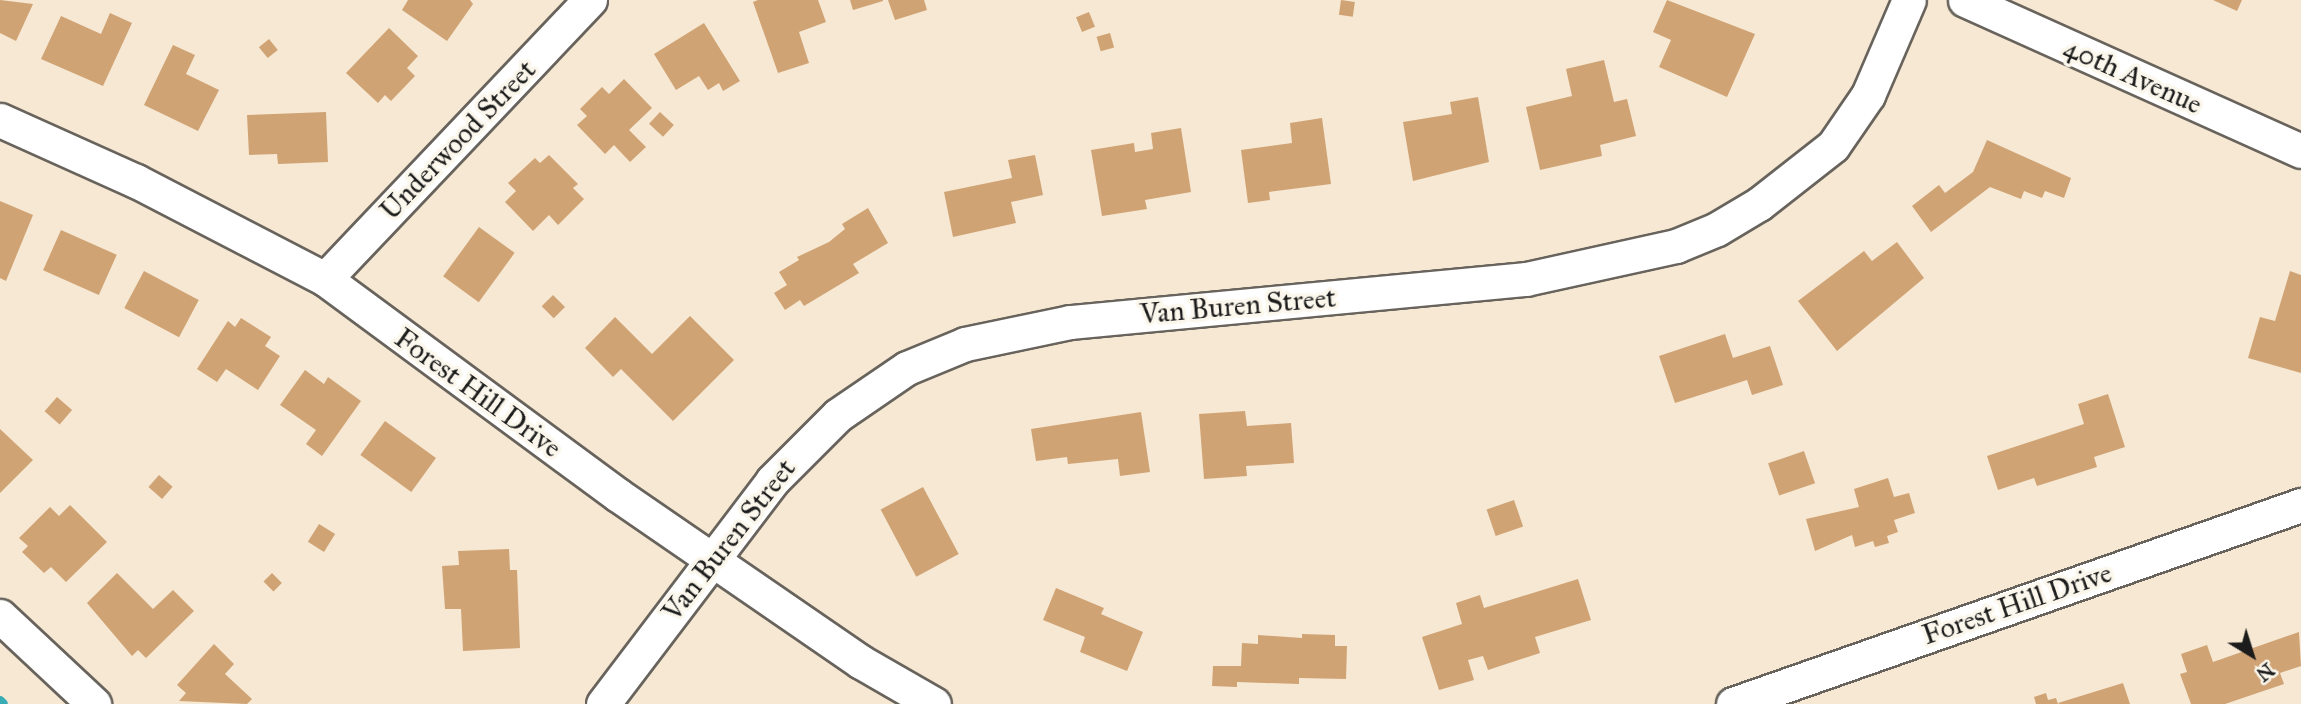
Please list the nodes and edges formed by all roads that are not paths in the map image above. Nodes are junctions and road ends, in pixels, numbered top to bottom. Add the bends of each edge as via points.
1 (590, 0) edge
2 (1909, 0) edge
3 (1965, 0) edge
4 (0, 120) edge
5 (2301, 151) edge
6 (325, 279) junction
7 (2301, 505) edge
8 (711, 558) junction
9 (0, 615) edge
10 (94, 704) edge
11 (603, 704) edge
12 (934, 704) edge
13 (1733, 704) edge

1 - 6 street, Underwood Street
2 - 8 street, Van Buren Street via 1868,95 1833,146 1769,197 1717,229 1676,246 1526,279 1070,322 965,344 907,368 838,415 772,481
3 - 5 street, 40th Avenue
4 - 6 street, Forest Hill Drive via 136,181
6 - 8 street, Forest Hill Drive via 496,408
7 - 13 street, Forest Hill Drive
8 - 11 street, Van Buren Street
8 - 12 street, Forest Hill Drive via 861,662
9 - 10 street

